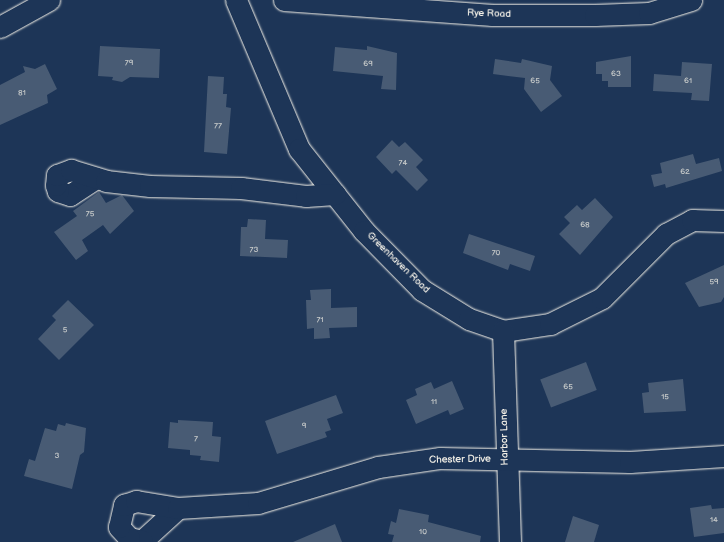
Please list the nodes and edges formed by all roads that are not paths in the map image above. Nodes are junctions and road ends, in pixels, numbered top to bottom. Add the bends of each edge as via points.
1 (49, 0) edge
2 (236, 0) edge
3 (284, 0) edge
4 (691, 0) edge
5 (8, 11) edge
6 (96, 178) dead end
7 (335, 194) junction
8 (724, 221) edge
9 (503, 332) junction
10 (724, 456) edge
11 (505, 459) junction
12 (178, 508) dead end
13 (510, 542) edge

1 - 5 street
2 - 7 street, Greenhaven Road via 299,149
3 - 4 street, Rye Road via 492,15 587,16 649,13
6 - 7 street via 150,186 241,188 306,196
7 - 9 street, Greenhaven Road via 364,231 422,290 469,319
8 - 9 street via 692,220 666,234 602,298 550,324
9 - 11 street, Harbor Lane
10 - 11 street, Chester Drive via 630,462
11 - 12 street, Chester Drive via 440,458 378,467 258,503
11 - 13 street, Harbor Lane

